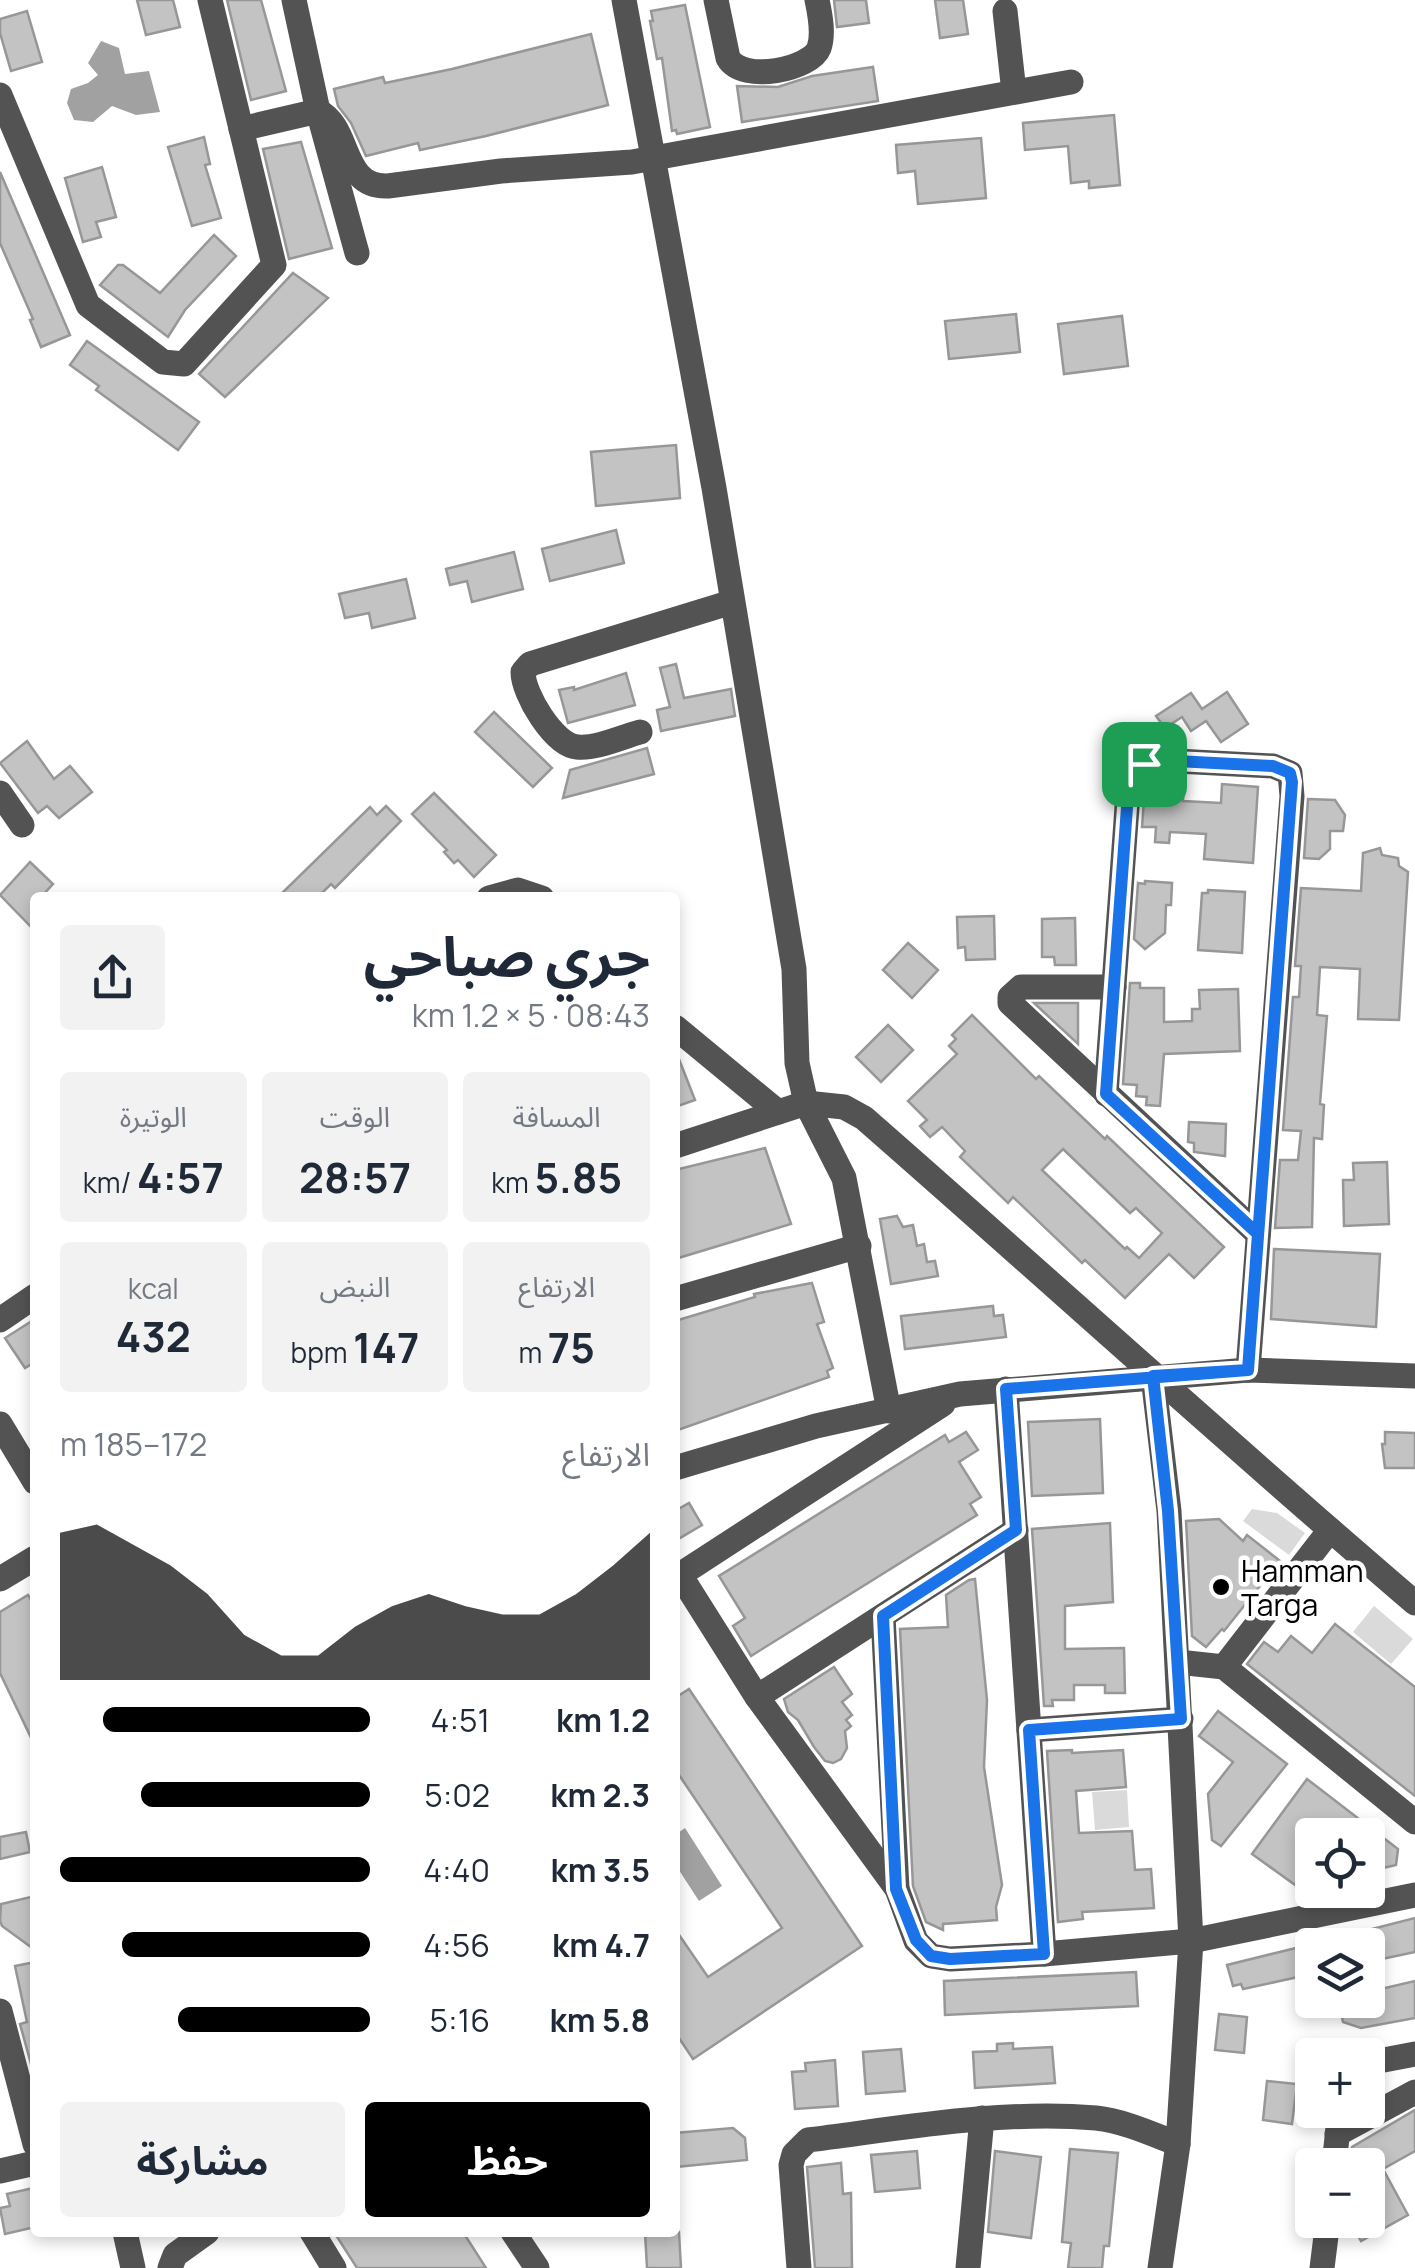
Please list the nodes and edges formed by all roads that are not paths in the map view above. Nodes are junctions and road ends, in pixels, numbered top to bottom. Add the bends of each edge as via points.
1 (210, 0) edge
2 (294, 0) edge
3 (624, 0) edge
4 (716, 0) edge
5 (818, 0) edge
6 (1005, 12) dead end
7 (1071, 82) dead end
8 (1014, 92) junction
9 (0, 95) edge
10 (318, 111) junction
11 (242, 129) junction
12 (652, 158) junction
13 (358, 253) dead end
14 (732, 602) junction
15 (640, 732) dead end
16 (0, 793) edge
17 (22, 825) dead end
18 (1114, 988) junction
19 (680, 1031) edge
20 (1106, 1094) junction
21 (806, 1103) junction
22 (778, 1112) junction
23 (680, 1144) edge
24 (1258, 1234) junction
25 (859, 1246) junction
26 (680, 1298) edge
27 (30, 1299) edge
28 (0, 1320) edge
29 (1248, 1370) junction
30 (1153, 1376) junction
31 (1415, 1376) edge
32 (1006, 1389) junction
33 (960, 1394) junction
34 (889, 1410) junction
35 (0, 1424) edge
36 (680, 1467) edge
37 (30, 1472) edge
38 (1016, 1530) junction
39 (1330, 1530) junction
40 (30, 1561) edge
41 (680, 1575) edge
42 (0, 1579) edge
43 (680, 1579) edge
44 (1415, 1603) edge
45 (883, 1616) junction
46 (1178, 1662) junction
47 (1224, 1667) junction
48 (757, 1697) junction
49 (1181, 1719) junction
50 (1029, 1730) junction
51 (1415, 1822) edge
52 (896, 1889) junction
53 (1415, 1895) edge
54 (1191, 1940) junction
55 (1044, 1954) junction
56 (0, 2011) edge
57 (1415, 2054) edge
58 (1385, 2060) edge
59 (1415, 2092) edge
60 (1385, 2104) edge
61 (982, 2118) junction
62 (30, 2125) edge
63 (1178, 2144) junction
64 (30, 2164) edge
65 (0, 2171) edge
66 (126, 2237) edge
67 (200, 2237) edge
68 (315, 2237) edge
69 (515, 2237) edge
70 (1326, 2238) edge
71 (133, 2268) edge
72 (170, 2268) edge
73 (334, 2268) edge
74 (537, 2268) edge
75 (799, 2268) edge
76 (968, 2268) edge
77 (1160, 2268) edge
78 (1322, 2268) edge

1 - 11 street
2 - 10 street
3 - 12 street
4 - 5 street via 728,58 746,72 813,56 821,34
6 - 8 street
7 - 8 street
8 - 12 street
9 - 11 street via 88,305 170,365 190,360 274,265
10 - 11 street
10 - 12 street via 330,121 356,173 379,186
10 - 13 street
12 - 14 street
14 - 15 street via 530,664 523,672 532,703 565,743 580,748
14 - 21 street via 794,968
16 - 17 street
18 - 20 street
18 - 20 street via 1021,987 1010,997
18 - 24 street via 1134,772 1157,760 1273,766 1290,773
19 - 22 street
20 - 24 street
21 - 22 street
21 - 25 street via 840,1164
21 - 30 street via 844,1107 864,1118
22 - 23 street
24 - 29 street
25 - 26 street
25 - 34 street
27 - 28 street
29 - 30 street
29 - 31 street
30 - 32 street
30 - 39 street
30 - 46 street
32 - 33 street
32 - 38 street
33 - 34 street
33 - 41 street
34 - 36 street
35 - 37 street
38 - 45 street
38 - 50 street
39 - 44 street
39 - 47 street
40 - 42 street
43 - 48 street
45 - 48 street
45 - 52 street
46 - 47 street
46 - 49 street
47 - 51 street
48 - 52 street
49 - 50 street
49 - 54 street
50 - 55 street
52 - 55 street via 916,1940 931,1956
53 - 54 street
54 - 55 street
54 - 63 street
56 - 62 street
57 - 58 street
59 - 60 street
61 - 63 street via 1097,2118
61 - 75 street via 808,2140 799,2147 791,2165
61 - 76 street
63 - 77 street
64 - 65 street
66 - 71 street
67 - 72 street via 175,2254
68 - 73 street
69 - 74 street
70 - 78 street

